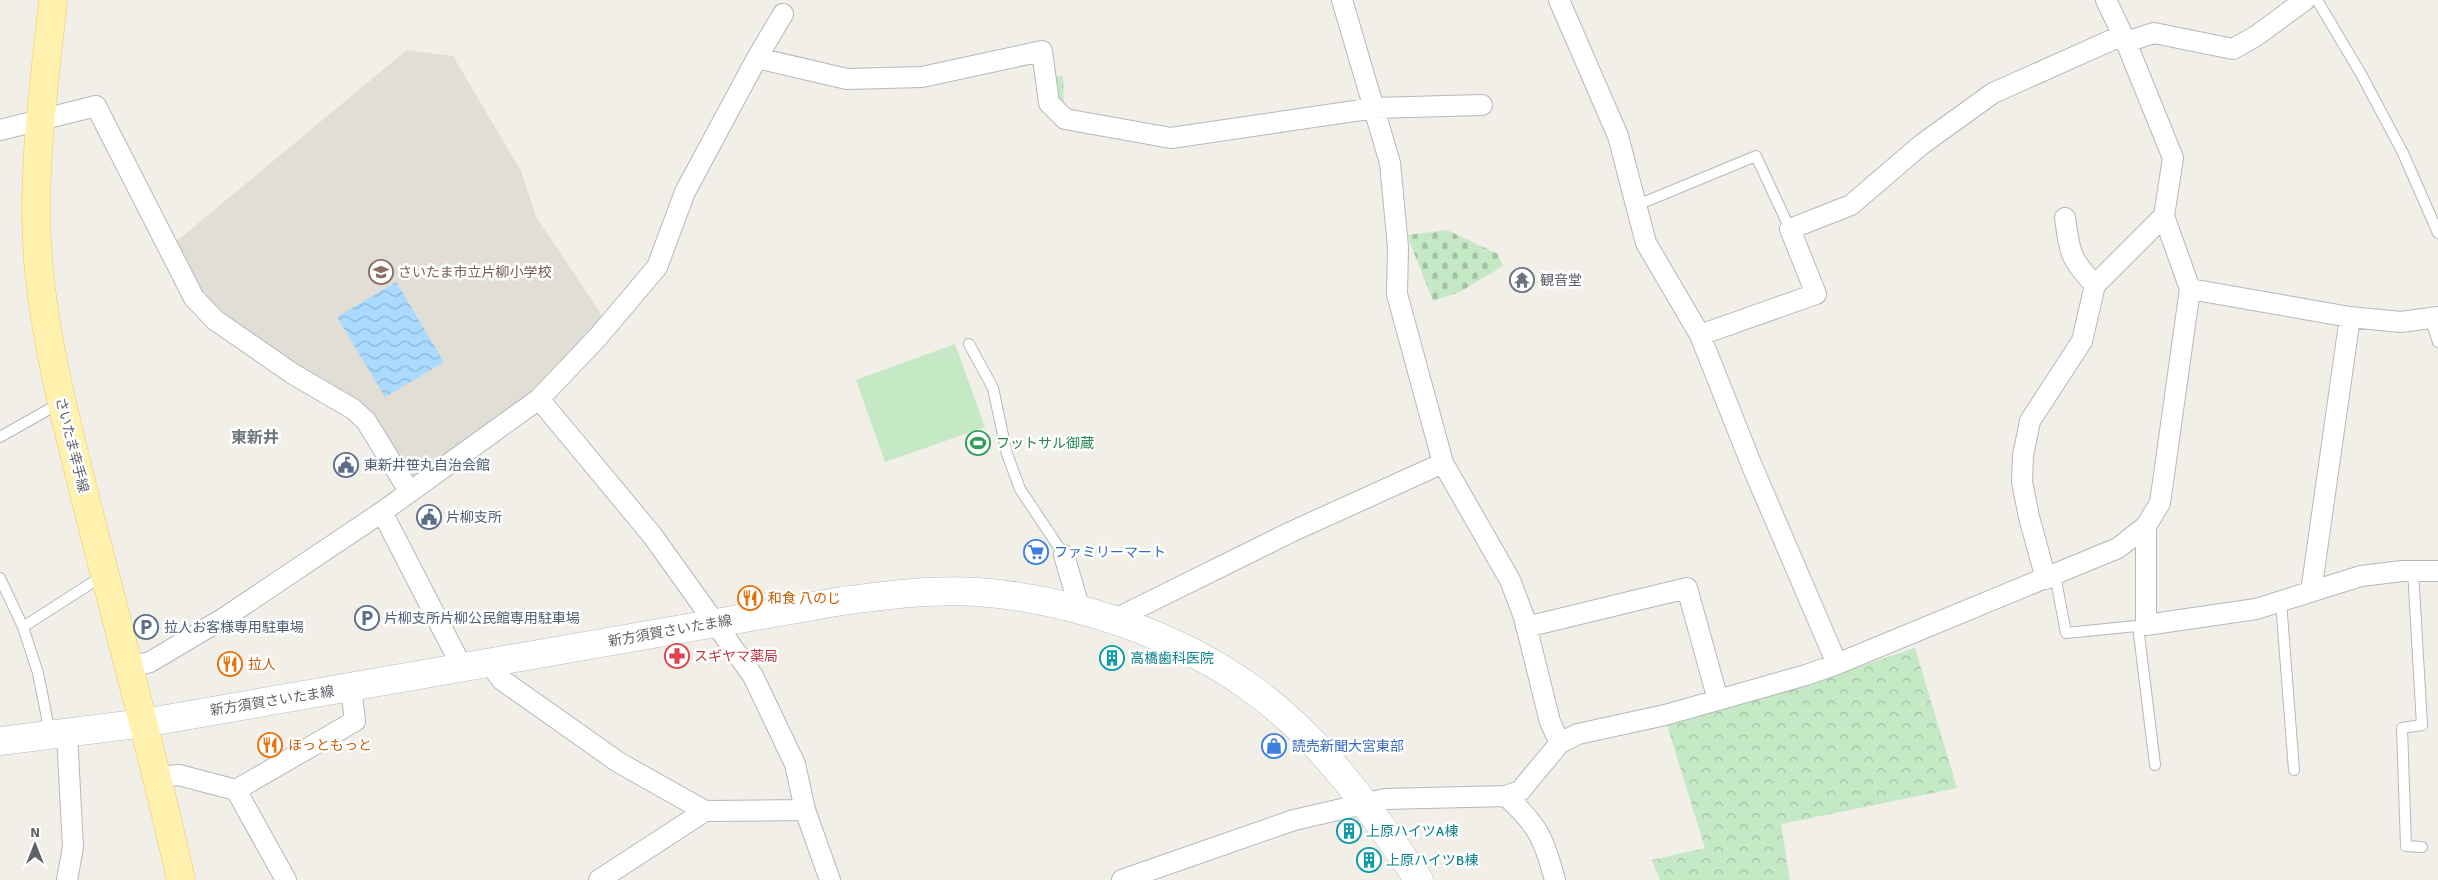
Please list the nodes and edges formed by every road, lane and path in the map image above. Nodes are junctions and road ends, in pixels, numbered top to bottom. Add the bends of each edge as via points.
1 (53, 0) edge
2 (1342, 0) edge
3 (1559, 0) edge
4 (2106, 0) edge
5 (2305, 0) edge
6 (2317, 0) edge
7 (783, 14) dead end
8 (2124, 38) junction
9 (757, 58) junction
10 (1482, 105) dead end
11 (1375, 108) junction
12 (41, 119) junction
13 (0, 130) edge
14 (1635, 206) junction
15 (2164, 216) junction
16 (2065, 218) dead end
17 (1790, 229) junction
18 (2438, 233) edge
19 (2095, 285) junction
20 (2190, 289) junction
21 (2350, 317) junction
22 (2434, 317) edge
23 (1700, 335) junction
24 (2438, 342) edge
25 (969, 344) dead end
26 (539, 399) junction
27 (61, 402) junction
28 (0, 437) edge
29 (1443, 463) junction
30 (408, 491) junction
31 (382, 512) junction
32 (2146, 526) junction
33 (1064, 555) joint
34 (2413, 571) junction
35 (2438, 571) edge
36 (105, 574) junction
37 (2051, 577) junction
38 (0, 578) edge
39 (2311, 592) junction
40 (2281, 602) junction
41 (1080, 610) junction
42 (1113, 620) junction
43 (716, 623) junction
44 (2142, 626) junction
45 (23, 627) junction
46 (1526, 627) junction
47 (488, 662) junction
48 (1837, 664) junction
49 (130, 667) junction
50 (462, 667) junction
51 (351, 688) junction
52 (1718, 700) junction
53 (144, 723) junction
54 (59, 735) junction
55 (0, 741) edge
56 (1560, 743) junction
57 (2155, 764) dead end
58 (2294, 770) dead end
59 (158, 777) junction
60 (236, 790) junction
61 (1506, 796) junction
62 (1367, 804) junction
63 (806, 810) junction
64 (705, 811) junction
65 (2422, 847) dead end
66 (67, 880) edge
67 (181, 880) edge
68 (286, 880) edge
69 (599, 880) edge
70 (830, 880) edge
71 (1122, 880) edge
72 (1419, 880) edge
73 (1555, 880) edge

1 - 12 main road, さいたま幸手線
2 - 11 street
3 - 14 street via 1618,136
4 - 8 street
5 - 8 street via 2233,49 2154,33
6 - 18 lane via 2398,144
7 - 9 street
8 - 15 street via 2173,158
8 - 17 street via 1993,93 1921,144 1851,205
9 - 11 street via 847,79 922,77 1042,51 1049,103 1065,119 1171,138
9 - 26 street via 685,192 657,267 598,337
10 - 11 street
11 - 29 street via 1390,163 1398,247 1396,294
12 - 13 street
12 - 27 main road, さいたま幸手線 via 36,220 39,269 46,328
12 - 30 street via 96,106 194,298 215,320 293,374 353,409 366,421
14 - 17 lane via 1756,156
14 - 23 street via 1646,242
15 - 19 street
15 - 20 street
16 - 19 street via 2070,252 2077,266
17 - 23 street via 1816,294
19 - 37 street via 2082,341 2030,421 2023,456 2022,482 2029,517
20 - 21 street
20 - 32 street via 2160,503
21 - 22 street via 2401,322
21 - 39 street
22 - 24 lane
23 - 48 street
25 - 33 lane via 993,388 1006,454 1020,489
26 - 30 street
26 - 43 street via 652,535
27 - 28 lane
27 - 36 main road, さいたま幸手線
29 - 42 street via 1291,532
29 - 46 street via 1510,580
30 - 31 street
31 - 49 street via 224,618 150,662
31 - 50 street
32 - 37 street via 2118,548
32 - 44 street
33 - 41 street
34 - 35 street
34 - 39 street via 2361,576
34 - 65 lane via 2422,725 2402,728 2406,846
36 - 45 lane
36 - 49 main road, さいたま幸手線
37 - 44 lane via 2066,633
37 - 48 street
38 - 45 lane
39 - 40 street
40 - 44 street via 2256,610
40 - 58 lane
41 - 42 main road, 新方須賀さいたま線
41 - 43 main road, 新方須賀さいたま線 via 1014,596 934,592 842,601
42 - 62 main road, 新方須賀さいたま線 via 1189,652 1257,692 1320,750
43 - 47 main road, 新方須賀さいたま線
43 - 63 street via 753,676 773,715 795,764
44 - 57 lane
45 - 54 lane
46 - 52 street via 1687,588
46 - 56 street via 1550,722
47 - 50 main road, 新方須賀さいたま線
47 - 64 street via 502,680 618,762
48 - 52 street
49 - 53 main road, さいたま幸手線
50 - 51 main road, 新方須賀さいたま線
51 - 53 main road, 新方須賀さいたま線
51 - 60 street via 355,721
52 - 56 street via 1578,734
53 - 54 main road, 新方須賀さいたま線
53 - 59 main road, さいたま幸手線
54 - 55 main road, 新方須賀さいたま線
54 - 66 street via 73,847
56 - 61 street via 1520,792
59 - 60 street via 179,775
59 - 67 main road, さいたま幸手線
60 - 68 street
61 - 62 street via 1385,799
61 - 73 street via 1527,816 1545,844
62 - 71 street via 1294,820
62 - 72 main road, 新方須賀さいたま線
63 - 64 street
63 - 70 street
64 - 69 street

